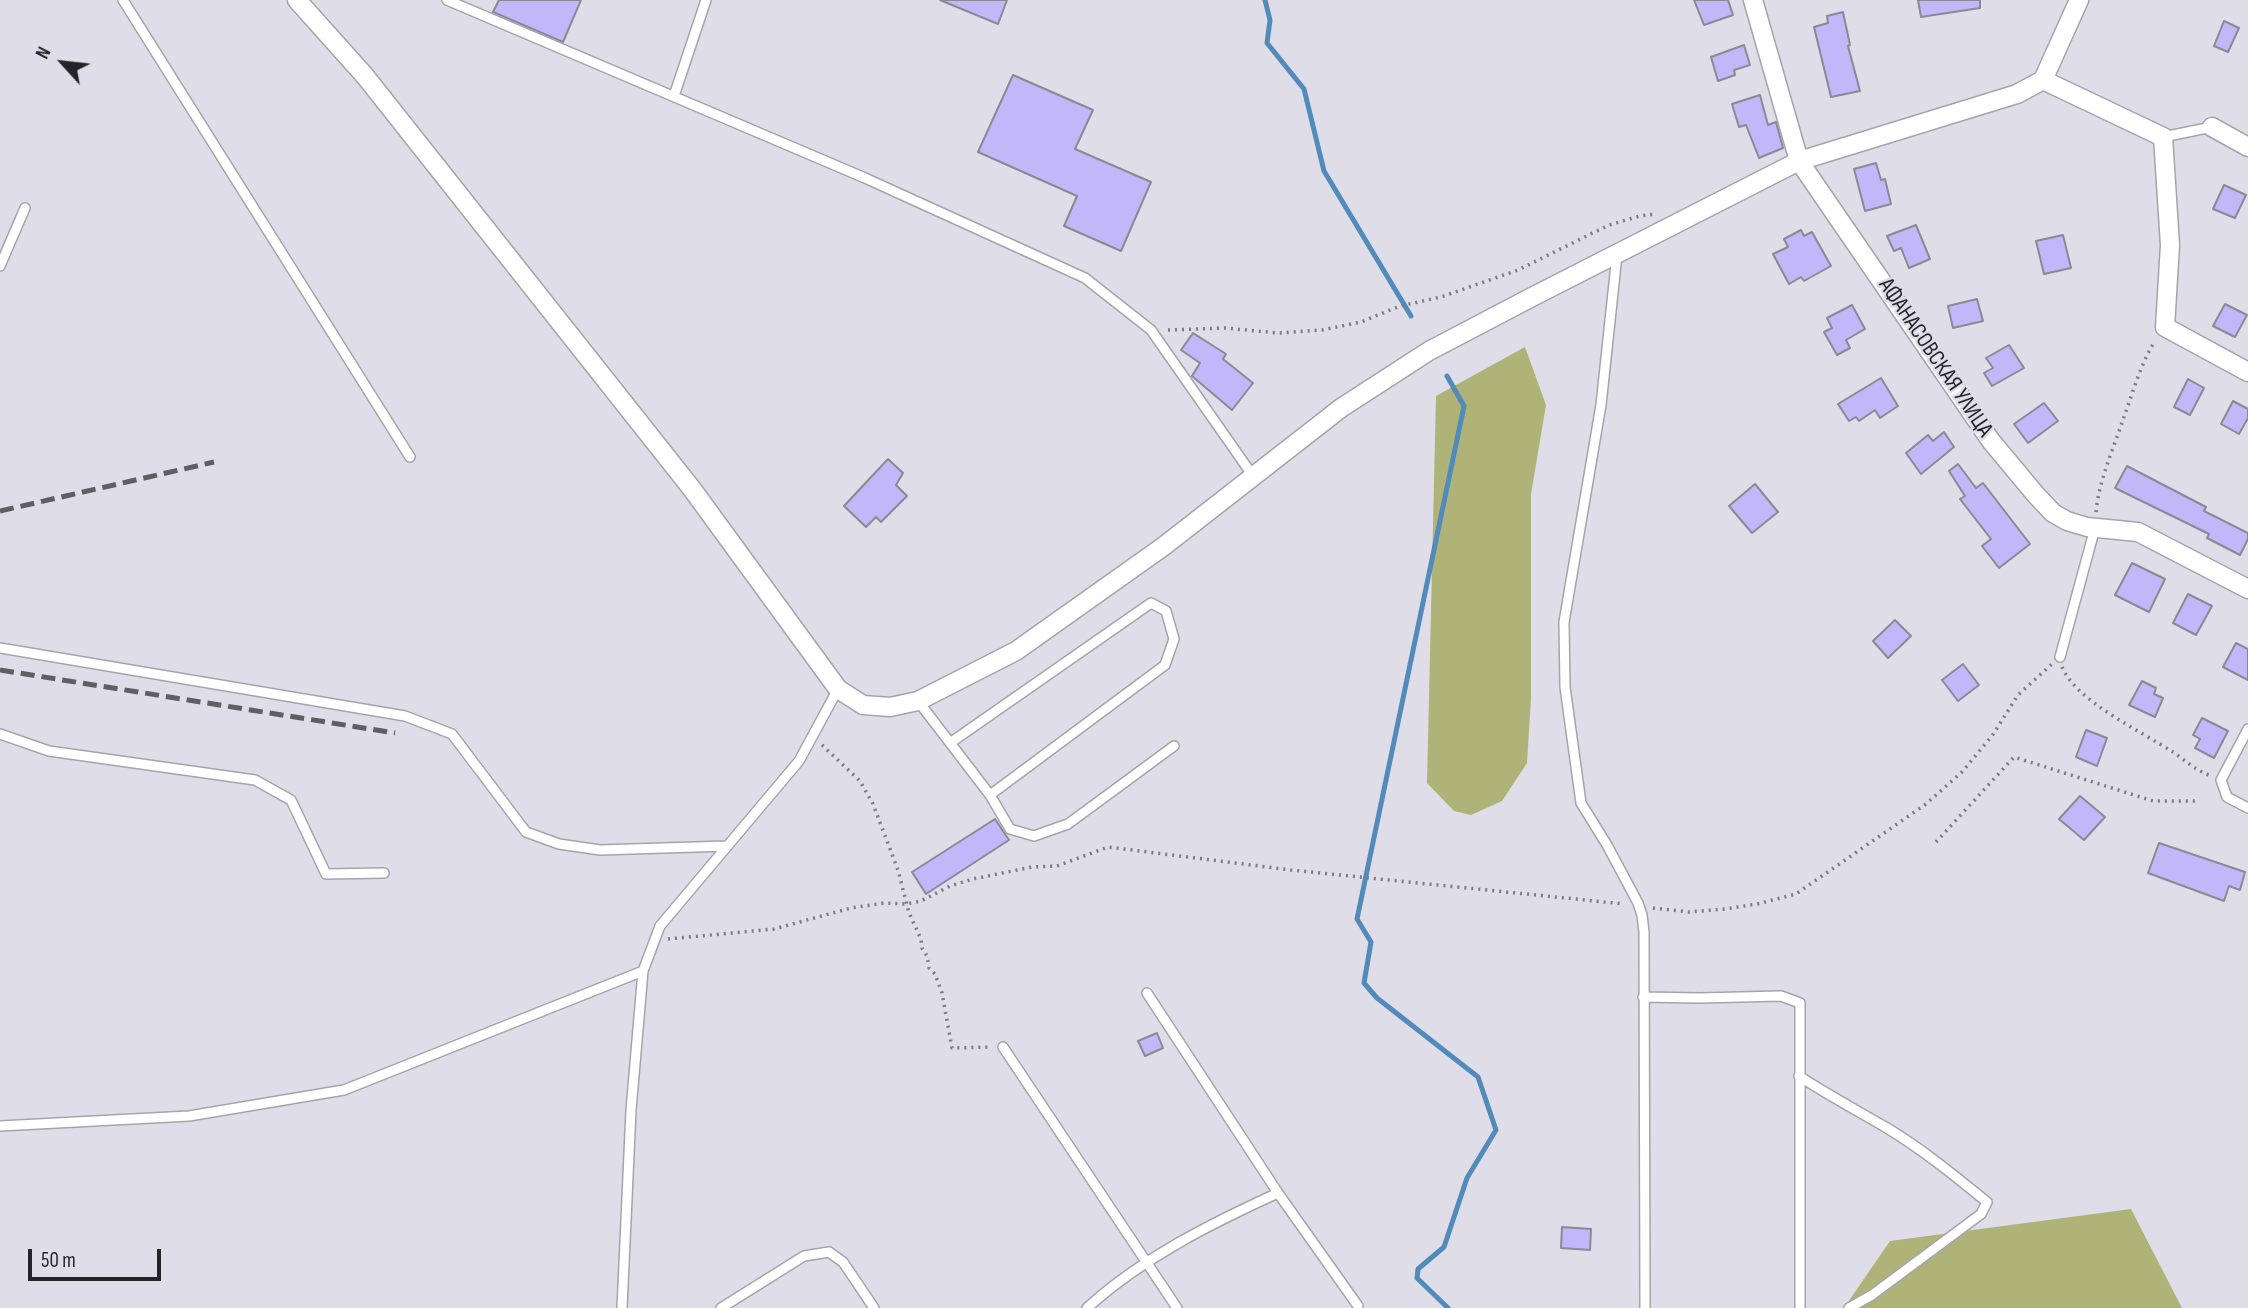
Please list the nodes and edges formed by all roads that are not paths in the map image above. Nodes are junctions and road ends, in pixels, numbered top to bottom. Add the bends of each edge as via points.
1 (123, 0) edge
2 (296, 0) edge
3 (447, 0) edge
4 (706, 0) edge
5 (1753, 0) edge
6 (2080, 0) edge
7 (2043, 80) junction
8 (674, 96) junction
9 (2212, 127) joint
10 (2162, 137) junction
11 (2248, 147) edge
12 (1799, 161) junction
13 (25, 208) dead end
14 (1617, 253) junction
15 (0, 266) edge
16 (2248, 372) edge
17 (410, 457) dead end
18 (1253, 476) junction
19 (2095, 528) junction
20 (2248, 589) edge
21 (0, 648) edge
22 (2060, 657) road end
23 (838, 689) junction
24 (918, 701) junction
25 (2248, 729) edge
26 (0, 734) edge
27 (950, 743) junction
28 (1174, 746) dead end
29 (990, 796) junction
30 (2248, 808) edge
31 (727, 846) junction
32 (384, 873) dead end
33 (643, 971) junction
34 (1147, 993) dead end
35 (1643, 997) junction
36 (1003, 1047) road end
37 (1799, 1076) junction
38 (0, 1126) edge
39 (1278, 1193) junction
40 (1146, 1264) junction
41 (1358, 1306) dead end
42 (622, 1308) edge
43 (721, 1308) edge
44 (874, 1308) edge
45 (1087, 1308) edge
46 (1177, 1308) edge
47 (1645, 1308) edge
48 (1800, 1308) edge
49 (1849, 1308) edge

1 - 17 lane
2 - 23 street via 365,76 692,489
3 - 8 lane
4 - 8 lane
5 - 12 street, АФАНАСОВСКАЯ УЛИЦА
6 - 7 street
7 - 10 street
7 - 12 street via 2017,94
8 - 18 lane via 1085,278 1151,330
9 - 10 lane
9 - 11 street
10 - 16 street via 2170,245 2165,327
12 - 14 street
12 - 19 street, АФАНАСОВСКАЯ УЛИЦА via 1991,441 2053,513
13 - 15 lane
14 - 18 street via 1429,351 1341,408
14 - 35 lane via 1601,405 1564,622 1566,687 1581,803 1639,906 1644,932
18 - 24 street via 1164,546 1016,650
19 - 20 street, АФАНАСОВСКАЯ УЛИЦА via 2138,532
19 - 22 lane
21 - 31 lane via 405,716 452,734 526,832 559,844 600,850
23 - 24 street via 863,705
23 - 31 lane via 799,761
24 - 27 lane
25 - 30 lane via 2221,780 2227,797
26 - 32 lane via 49,751 255,780 291,800 326,874
27 - 29 lane
27 - 29 lane via 1151,603 1167,611 1174,639 1165,665
28 - 29 lane via 1068,824 1034,836 1010,828
31 - 33 lane via 660,926
33 - 38 lane via 344,1090 189,1116
33 - 42 lane
34 - 39 lane
35 - 37 lane via 1781,996 1800,1003
35 - 47 lane
36 - 40 lane
37 - 48 lane
37 - 49 lane via 1889,1129 1987,1202 1982,1214
39 - 40 lane via 1210,1224
39 - 41 lane
40 - 45 lane
40 - 46 lane
43 - 44 lane via 804,1256 830,1252 843,1262

